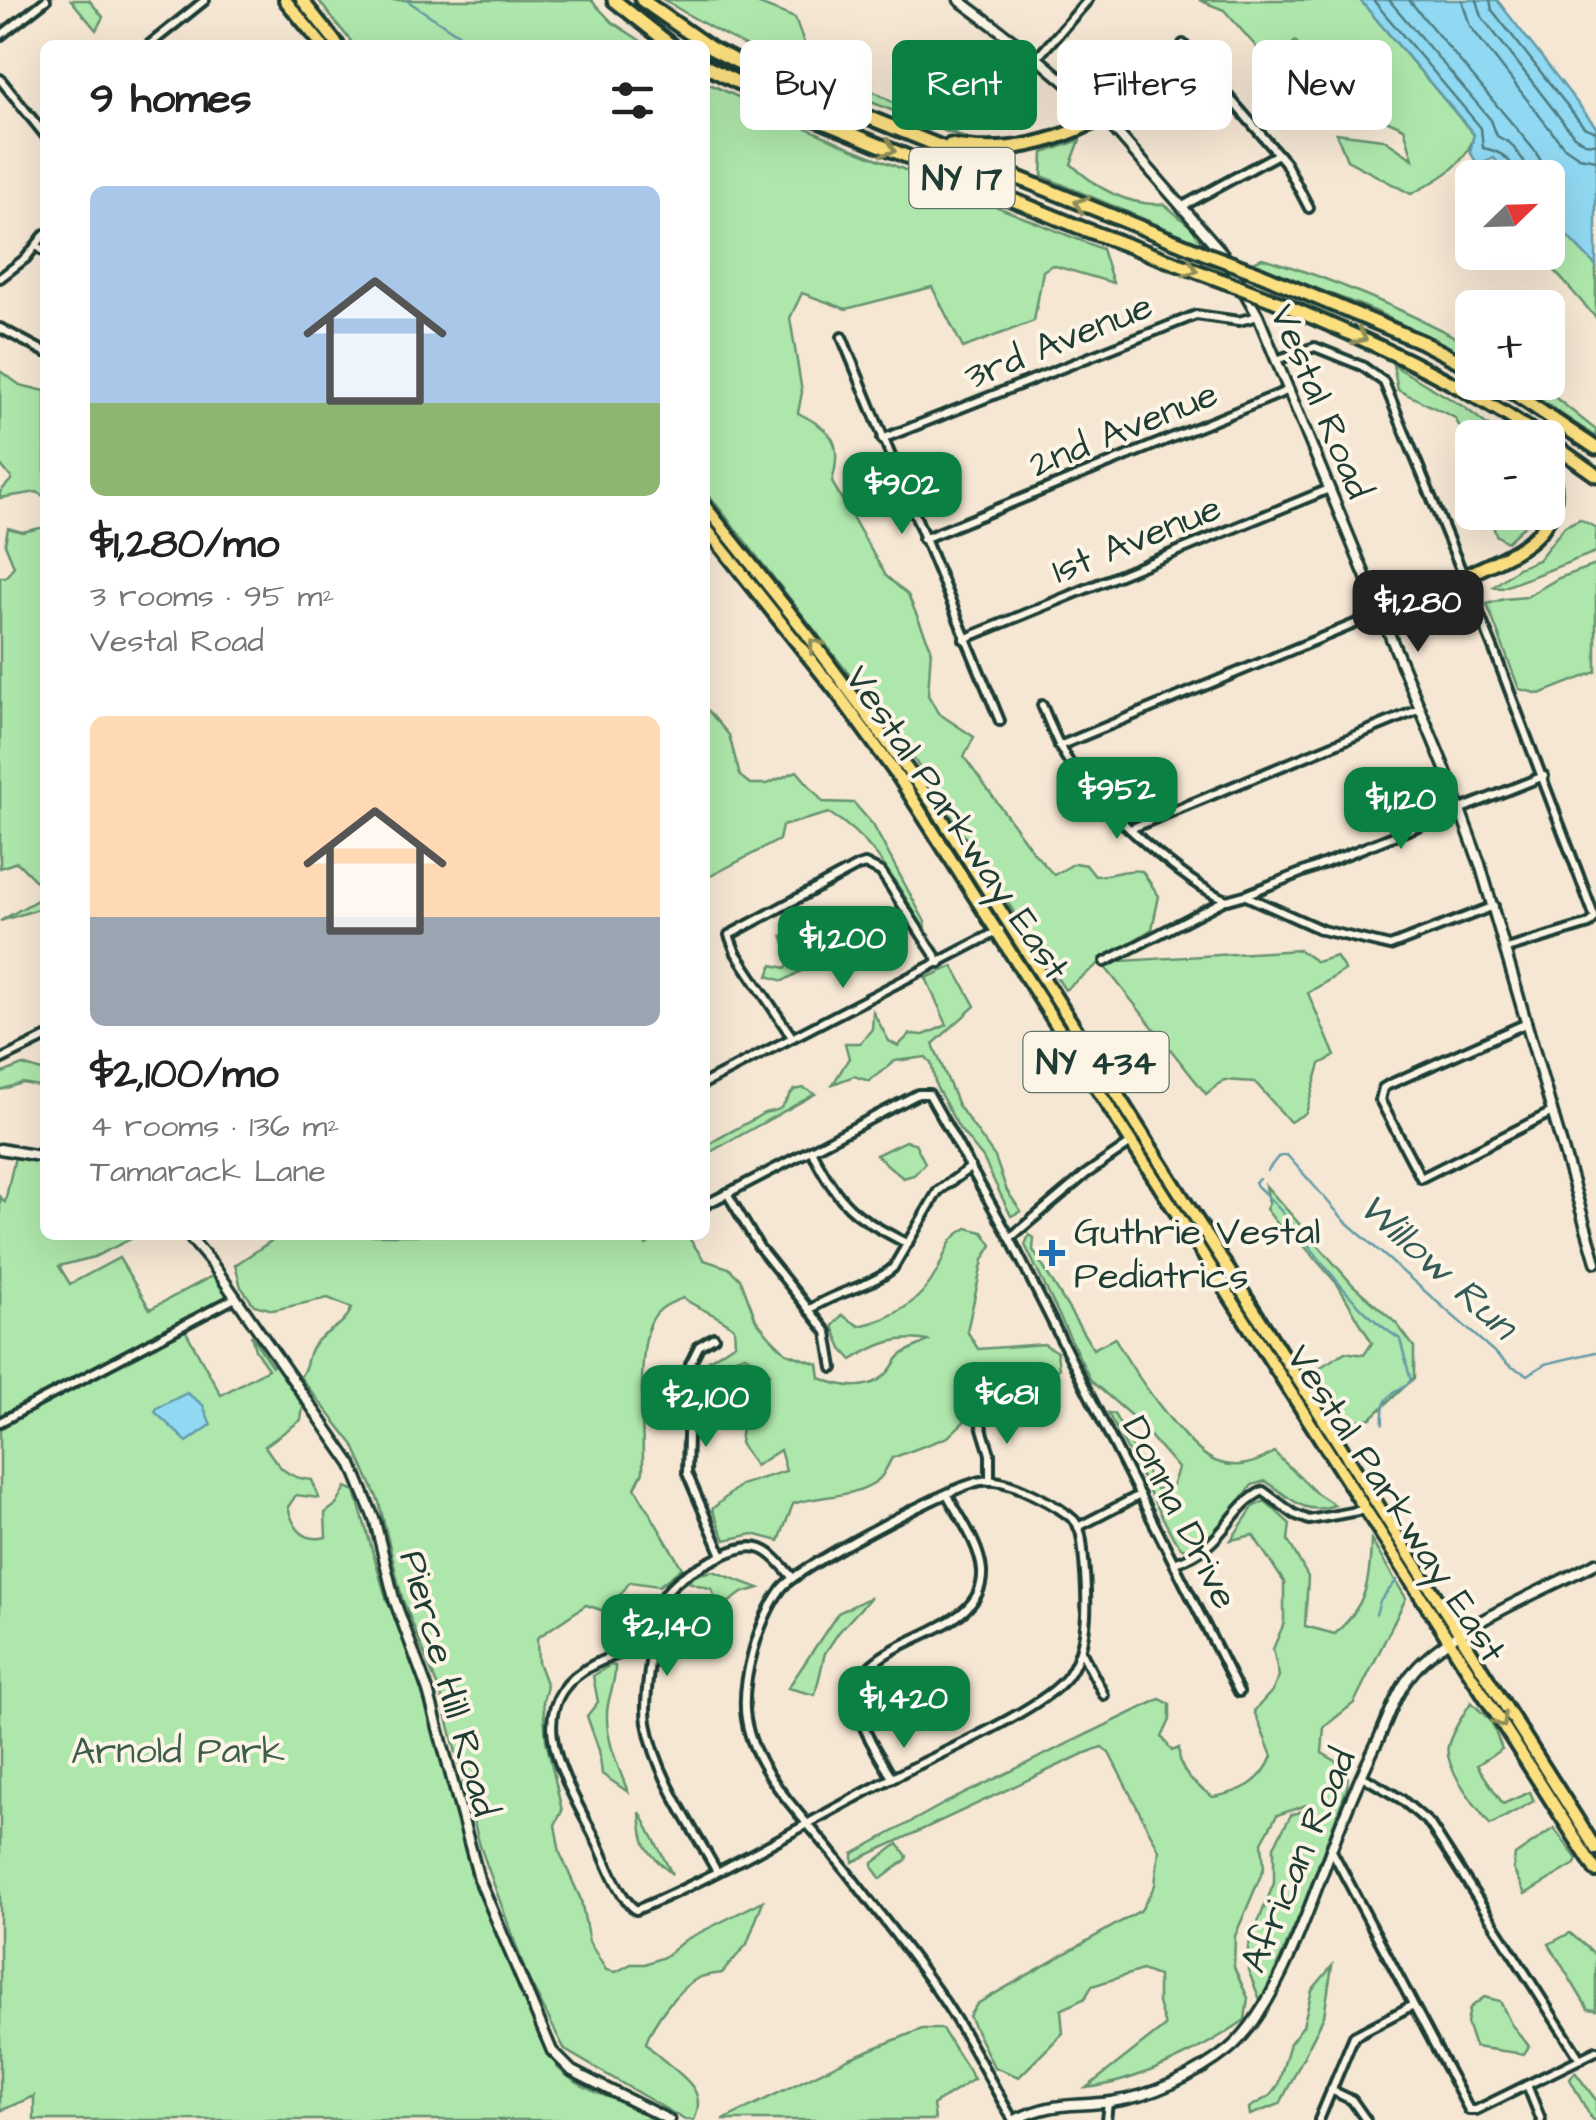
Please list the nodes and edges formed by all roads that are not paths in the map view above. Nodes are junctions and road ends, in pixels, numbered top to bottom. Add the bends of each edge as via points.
1 (46, 0) edge
2 (205, 0) edge
3 (285, 0) edge
4 (302, 0) edge
5 (614, 0) edge
6 (642, 0) edge
7 (959, 0) edge
8 (1088, 0) edge
9 (0, 36) edge
10 (158, 40) edge
11 (318, 40) edge
12 (334, 40) edge
13 (665, 40) edge
14 (699, 40) edge
15 (1013, 40) edge
16 (710, 47) edge
17 (1037, 58) joint
18 (710, 68) edge
19 (1057, 75) edge
20 (2, 84) edge
21 (1232, 101) edge
22 (40, 127) edge
23 (1075, 130) edge
24 (1116, 130) edge
25 (912, 135) junction
26 (1278, 154) junction
27 (1182, 206) junction
28 (1308, 208) dead end
29 (40, 241) edge
30 (36, 246) junction
31 (40, 249) edge
32 (0, 278) edge
33 (1258, 316) junction
34 (0, 328) edge
35 (842, 338) dead end
36 (40, 349) edge
37 (1455, 359) edge
38 (1276, 360) junction
39 (1455, 384) edge
40 (1289, 390) junction
41 (1487, 400) joint
42 (1524, 400) edge
43 (1510, 420) edge
44 (1516, 420) edge
45 (882, 439) junction
46 (1596, 448) edge
47 (1565, 454) edge
48 (1596, 476) edge
49 (1329, 488) junction
50 (710, 512) edge
51 (1542, 530) edge
52 (710, 533) edge
53 (922, 539) junction
54 (1464, 576) junction
55 (1380, 614) junction
56 (964, 638) junction
57 (1042, 705) dead end
58 (1420, 709) junction
59 (1000, 721) dead end
60 (1060, 746) junction
61 (1544, 776) junction
62 (1460, 808) junction
63 (1130, 829) junction
64 (1245, 896) junction
65 (1226, 900) junction
66 (1494, 906) junction
67 (1594, 921) edge
68 (1010, 924) junction
69 (997, 931) junction
70 (1507, 950) junction
71 (940, 962) junction
72 (1105, 962) dead end
73 (1528, 1023) junction
74 (792, 1037) junction
75 (40, 1040) edge
76 (0, 1060) edge
77 (710, 1080) edge
78 (1552, 1112) junction
79 (1137, 1140) junction
80 (0, 1148) edge
81 (811, 1150) junction
82 (40, 1157) edge
83 (970, 1166) junction
84 (728, 1193) junction
85 (710, 1202) edge
86 (1010, 1238) junction
87 (192, 1240) edge
88 (908, 1244) junction
89 (1596, 1262) edge
90 (235, 1298) junction
91 (809, 1310) junction
92 (714, 1337) dead end
93 (834, 1368) dead end
94 (0, 1422) edge
95 (980, 1422) dead end
96 (990, 1481) junction
97 (948, 1494) junction
98 (1140, 1495) junction
99 (1363, 1510) junction
100 (1078, 1527) junction
101 (722, 1555) junction
102 (1174, 1563) junction
103 (1596, 1563) edge
104 (792, 1577) junction
105 (1462, 1634) junction
106 (1450, 1642) junction
107 (651, 1649) junction
108 (1080, 1650) junction
109 (1239, 1692) dead end
110 (1104, 1695) dead end
111 (1362, 1776) junction
112 (892, 1778) junction
113 (808, 1823) junction
114 (1331, 1849) junction
115 (1596, 1849) edge
116 (716, 1870) junction
117 (1596, 1871) edge
118 (1413, 2005) junction
119 (1596, 2051) edge
120 (1580, 2059) junction
121 (1526, 2085) junction
122 (1331, 2090) junction
123 (1108, 2102) junction
124 (669, 2120) edge
125 (1014, 2120) edge
126 (1106, 2120) edge
127 (1318, 2120) edge
128 (1366, 2120) edge
129 (1542, 2120) edge

1 - 9 street
2 - 10 street
3 - 11 main road
4 - 12 main road
5 - 13 highway
6 - 14 highway, NY 17
7 - 15 street, Vestal Road
8 - 17 street
16 - 25 highway, NY 17
17 - 19 street, Vestal Road
18 -> 39 highway, NY 17, bridge via 790,108 1270,299
20 - 22 street
21 - 26 street
23 - 25 highway via 1010,149 968,149
24 - 27 street, Vestal Road
37 -> 25 highway, NY 17, bridge via 1258,272
26 - 27 street
26 - 28 street
27 - 33 street, Vestal Road via 1229,264
29 - 30 street
30 - 31 street
30 - 32 street
33 - 38 street, Vestal Road
33 - 45 street, 3rd Avenue via 1239,321 1196,315
34 - 36 street
35 - 45 street
38 - 40 street, Vestal Road
38 - 54 street via 1315,347 1384,382
40 - 49 street, Vestal Road
40 - 53 street, 2nd Avenue
41 - 43 highway
41 - 44 highway, NY 17
42 - 46 highway
45 - 53 street
47 - 48 highway, NY 17
49 - 55 street, Vestal Road
49 - 56 street, 1st Avenue
68 -> 50 main road, Vestal Parkway East / NY 434 via 904,760
51 - 54 highway via 1524,548
52 - 69 main road, Vestal Parkway East / NY 434 via 899,778
53 - 56 street
54 - 55 street
54 - 61 street
55 - 58 street, Vestal Road
55 - 60 street
56 - 59 street
57 - 60 street
58 - 62 street, Vestal Road
58 - 63 street
60 - 63 street
61 - 62 street
61 - 67 street
62 - 64 street
62 - 66 street, Vestal Road
63 - 65 street
64 - 65 street
64 - 66 street via 1322,930 1390,946
65 - 72 street
66 - 70 street, Vestal Road
67 - 70 street
68 - 69 street
68 - 79 main road, Vestal Parkway East / NY 434
69 - 71 street
69 - 79 main road, Vestal Parkway East / NY 434
70 - 73 street, Vestal Road
71 - 74 street
71 - 74 street via 882,872 858,866 730,932 736,953
73 - 78 street, Vestal Road
73 - 78 street via 1388,1085 1380,1093 1382,1106 1418,1177
74 - 77 street
75 - 76 street
78 - 89 street, Vestal Road
79 - 86 street
79 - 99 main road, Vestal Parkway East / NY 434
79 - 105 main road, Vestal Parkway East / NY 434
80 - 82 street
81 - 83 street, Donna Drive via 929,1094
81 - 84 street
81 - 88 street via 843,1204
83 - 86 street, Donna Drive
83 - 88 street via 938,1191
84 - 85 street
84 - 91 street via 759,1247
86 - 98 street, Donna Drive
87 - 90 street, Pierce Hill Road
88 - 91 street via 882,1276
90 - 94 street
90 - 124 street, Pierce Hill Road via 364,1487 479,1879 552,2051 572,2071
91 - 93 street via 827,1332
92 - 101 street via 699,1346 690,1364 687,1473
95 - 96 street
96 - 97 street
96 - 100 street via 1010,1484
97 - 104 street
97 - 112 street via 976,1548 981,1583 966,1610 876,1660 860,1685 861,1719
98 - 100 street
98 - 102 street, Donna Drive
99 - 102 street via 1308,1520 1262,1491 1205,1550
99 - 106 main road, Vestal Parkway East / NY 434
100 - 108 street via 1086,1599
101 - 104 street via 757,1547
101 - 107 street via 663,1594
102 - 109 street, Donna Drive
103 - 105 street, African Road
104 - 113 street via 771,1606 756,1646 745,1714 761,1762
105 - 106 street, African Road
105 - 115 main road, Vestal Parkway East / NY 434
106 - 111 street, African Road via 1406,1682
106 -> 117 main road, Vestal Parkway East / NY 434
107 - 116 street via 647,1722 656,1754
107 - 116 street via 622,1652 575,1674 559,1691 551,1713 557,1753 632,1908
108 - 110 street
108 - 112 street via 1068,1675 1046,1696
111 - 114 street, African Road
111 - 120 street via 1430,1824
112 - 113 street
113 - 116 street
113 - 125 street via 944,2000
114 - 118 street
114 - 123 street, African Road via 1271,1994 1250,2028 1194,2072
118 - 121 street via 1469,2110
118 - 122 street via 1354,2036
119 - 120 street
120 - 121 street
121 - 129 street
122 - 127 street
122 - 128 street via 1352,2100
123 - 125 street, African Road via 1046,2106
123 - 126 street

